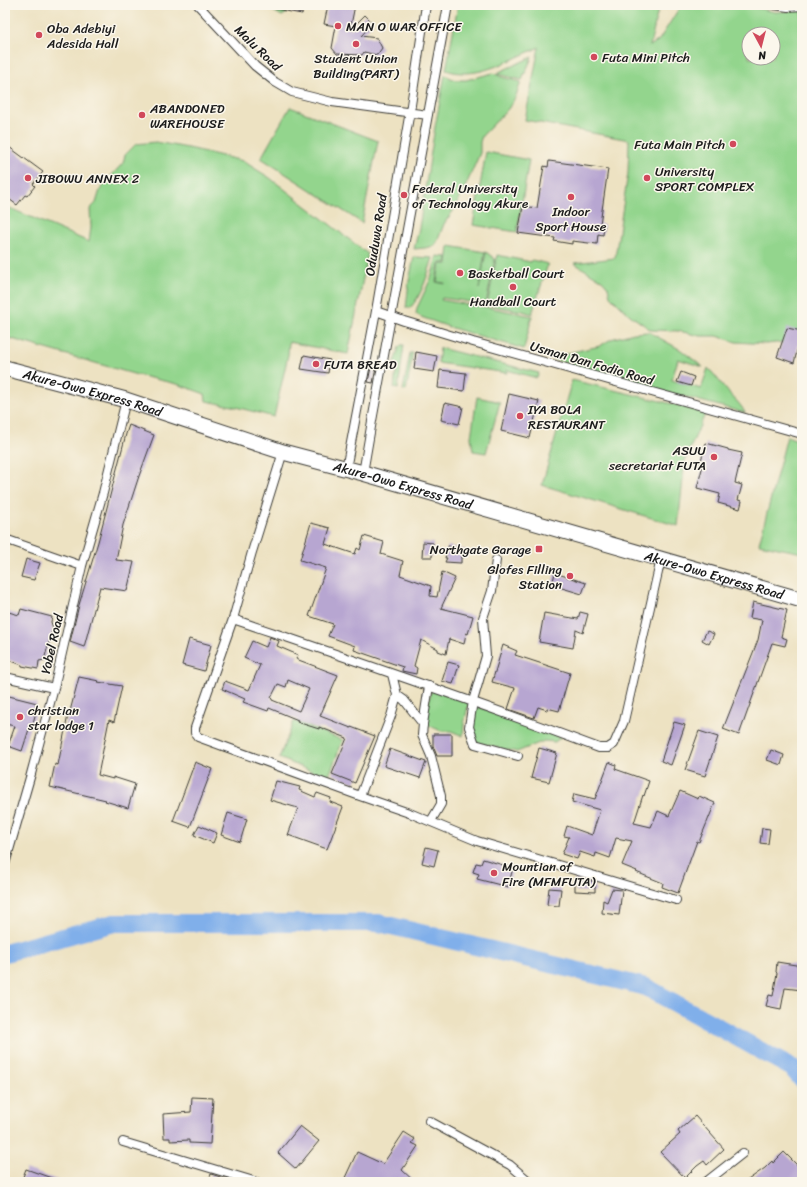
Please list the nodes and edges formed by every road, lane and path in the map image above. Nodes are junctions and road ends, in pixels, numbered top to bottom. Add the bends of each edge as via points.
1 (198, 5) edge
2 (426, 5) edge
3 (448, 5) edge
4 (774, 5) edge
5 (802, 6) edge
6 (410, 112) junction
7 (428, 115) junction
8 (376, 311) junction
9 (392, 316) junction
10 (5, 368) edge
11 (126, 400) junction
12 (357, 418) junction
13 (372, 421) junction
14 (802, 434) edge
15 (283, 452) junction
16 (346, 469) junction
17 (363, 473) junction
18 (5, 539) edge
19 (661, 558) junction
20 (496, 560) dead end
21 (82, 566) junction
22 (802, 600) edge
23 (233, 619) junction
24 (392, 674) junction
25 (5, 677) edge
26 (429, 686) junction
27 (54, 688) junction
28 (397, 695) junction
29 (473, 701) junction
30 (423, 724) junction
31 (422, 735) junction
32 (518, 756) dead end
33 (360, 796) junction
34 (431, 821) junction
35 (5, 864) edge
36 (676, 900) dead end
37 (429, 1121) dead end
38 (123, 1142) dead end
39 (743, 1153) dead end
40 (258, 1182) edge
41 (530, 1182) edge
42 (706, 1182) edge

1 - 6 street, Malu Road via 255,66 292,92 332,102
2 - 6 street, Oduduwa Road
3 - 7 street
4 - 5 street
6 - 7 street, Malu Road
6 - 8 street, Oduduwa Road
7 - 9 street
8 - 9 street, Usman Dan Fodio Road
8 - 12 street, Oduduwa Road
9 - 13 street
9 - 14 street, Usman Dan Fodio Road via 473,342
10 - 11 highway, Akure-Owo Express Road
11 - 15 highway, Akure-Owo Express Road
11 - 21 street, Yobel Road
12 - 13 street
12 - 16 street, Oduduwa Road
13 - 17 street
15 - 16 highway, Akure-Owo Express Road
15 - 23 street
16 - 17 highway, Akure-Owo Express Road
17 - 19 highway, Akure-Owo Express Road
18 - 21 street
19 - 22 highway, Akure-Owo Express Road
19 - 29 street via 624,721 614,744 608,748 599,748
20 - 29 street via 492,591 483,618 486,656
21 - 27 street, Yobel Road
23 - 24 street
23 - 33 street via 195,728 198,737
24 - 26 street
24 - 28 street
25 - 27 street
26 - 29 street
26 - 30 street
27 - 35 street, Yobel Road
28 - 30 street
28 - 33 street
29 - 32 street via 469,727 475,744
30 - 31 street
30 - 31 street via 430,751
31 - 34 street via 431,756 441,796 441,804
33 - 34 street
34 - 36 street via 478,841
37 - 41 street via 510,1165
38 - 40 street
39 - 42 street

